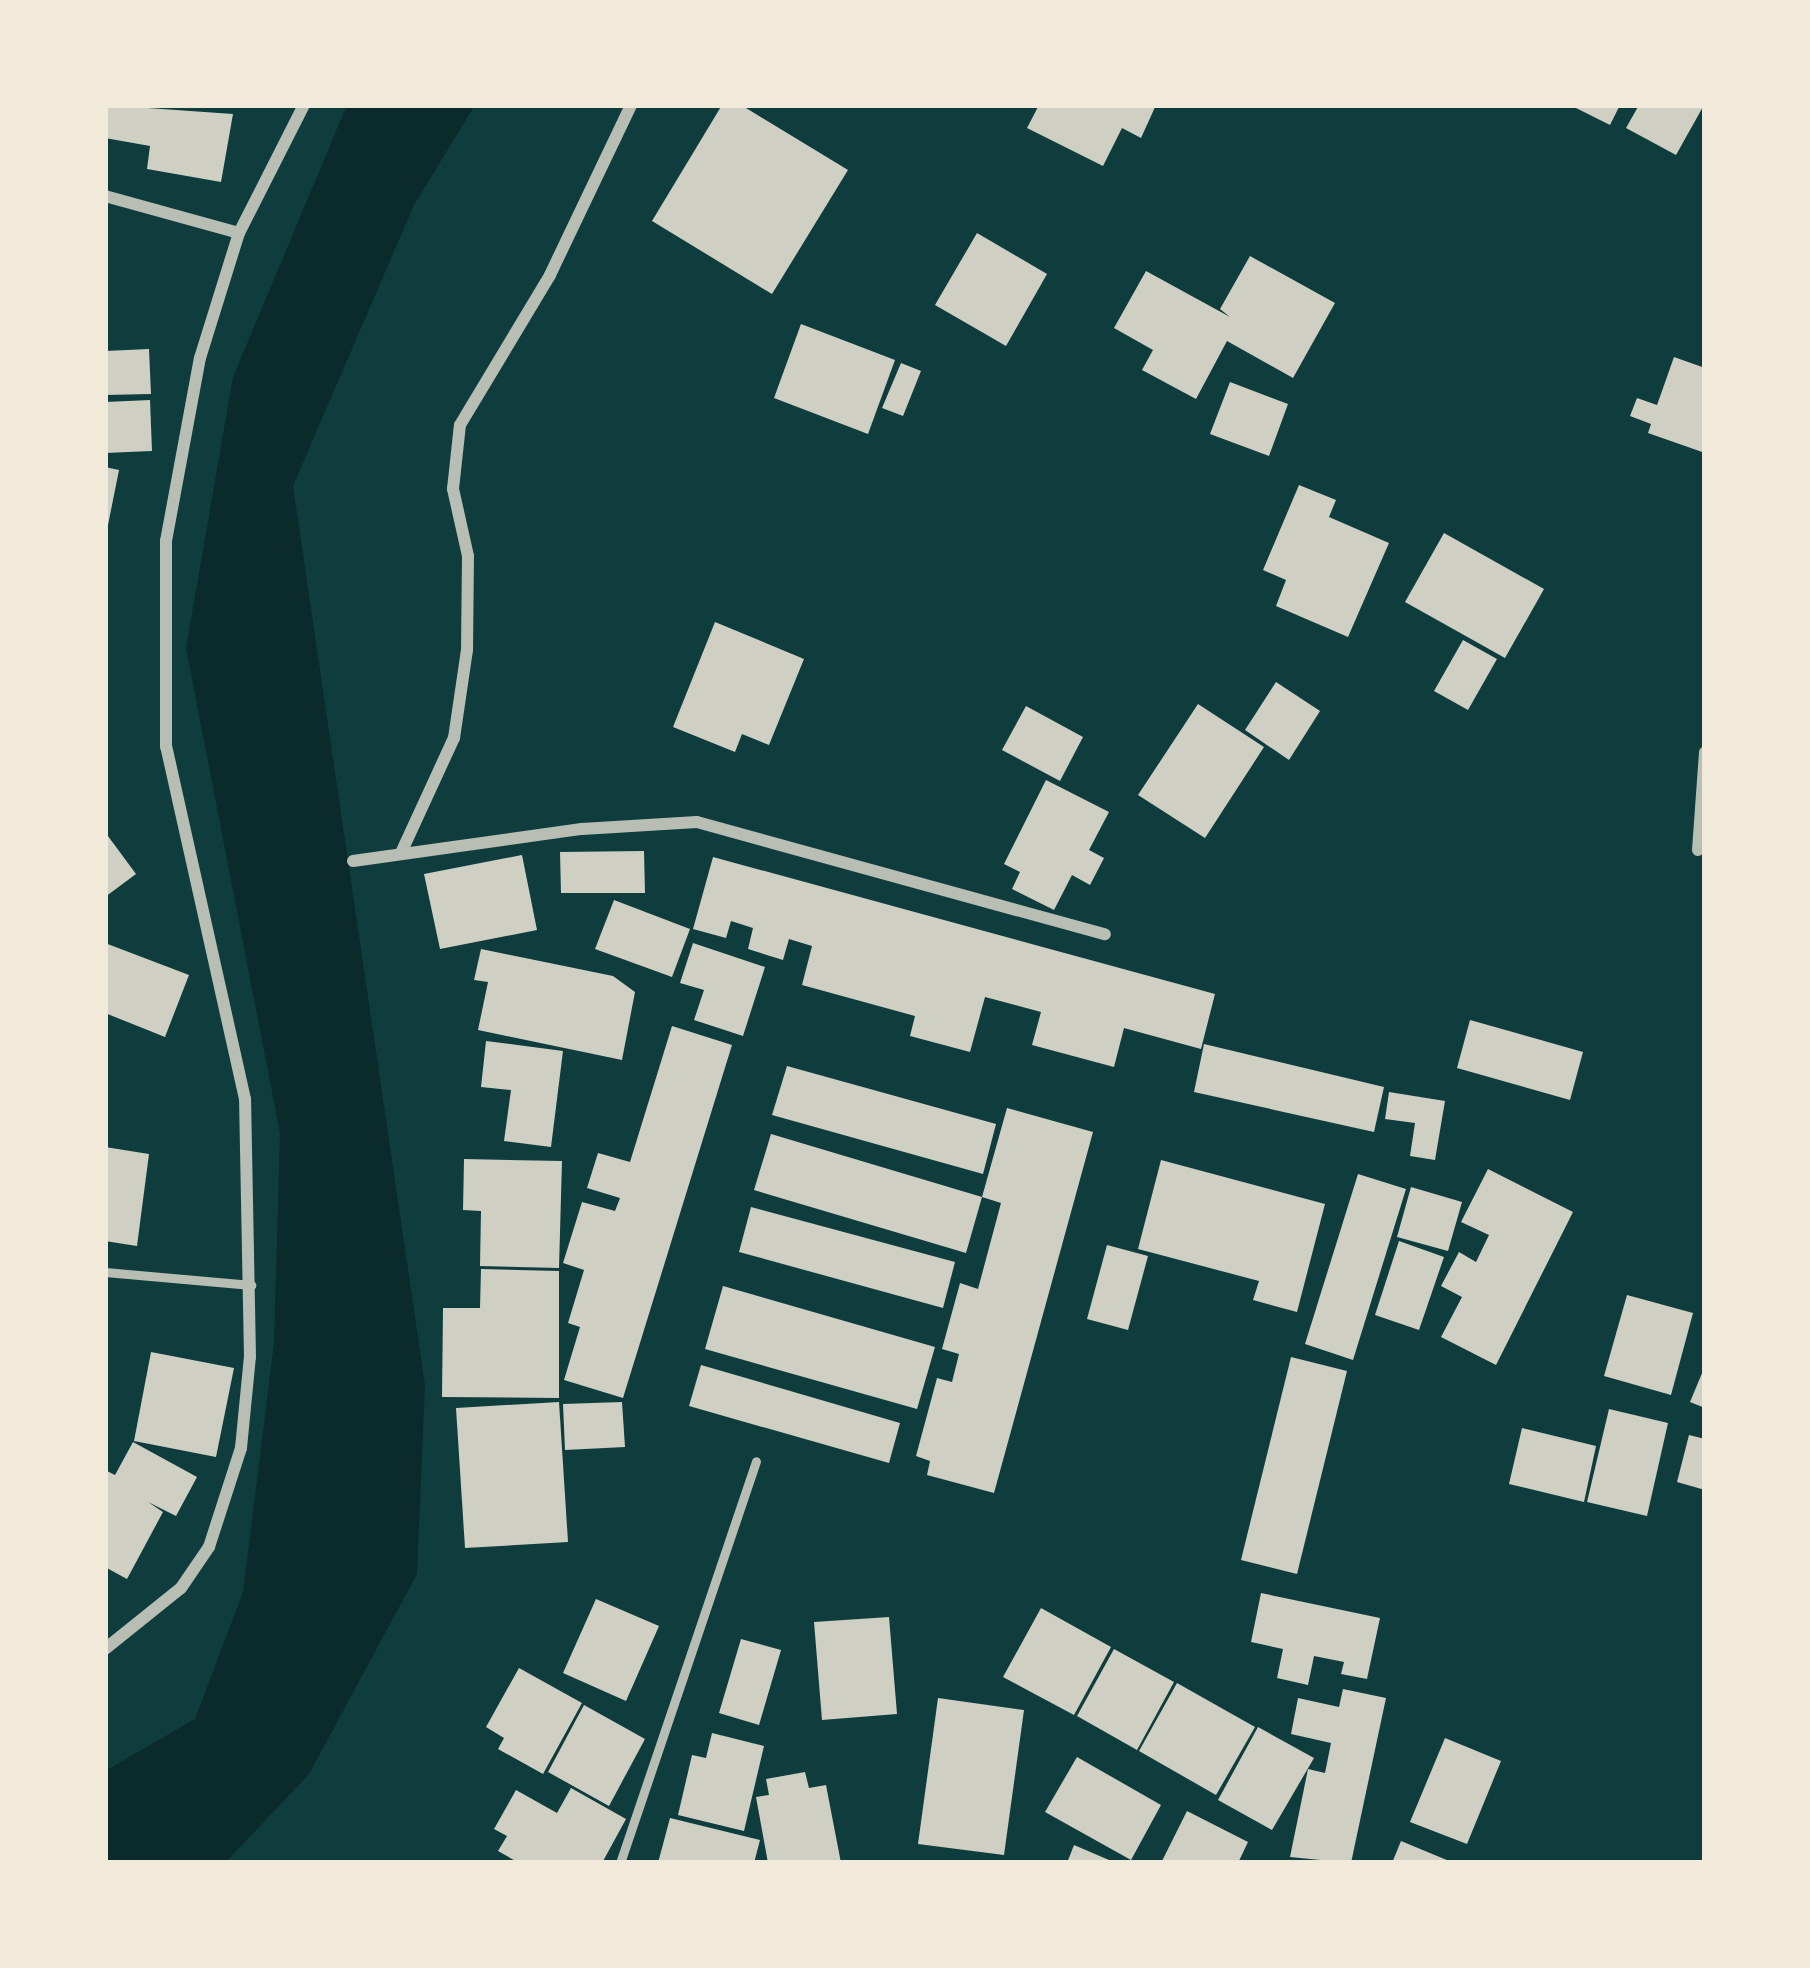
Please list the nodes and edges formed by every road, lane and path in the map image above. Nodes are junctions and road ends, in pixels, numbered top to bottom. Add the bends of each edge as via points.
1 (304, 105) edge
2 (631, 105) edge
3 (105, 196) edge
4 (239, 233) junction
5 (1705, 752) edge
6 (1698, 850) dead end
7 (401, 853) junction
8 (353, 861) dead end
9 (1105, 934) dead end
10 (105, 1272) edge
11 (250, 1285) junction
12 (756, 1461) dead end
13 (105, 1649) edge
14 (620, 1863) edge

1 - 4 street
2 - 7 street via 550,275 460,425 453,488 468,556 467,650 454,738
3 - 4 street
4 - 11 street via 200,358 166,541 166,747 244,1099
5 - 6 street
7 - 8 street
7 - 9 street via 697,822
10 - 11 lane
11 - 13 street via 242,1448 230,1497 181,1588
12 - 14 lane

